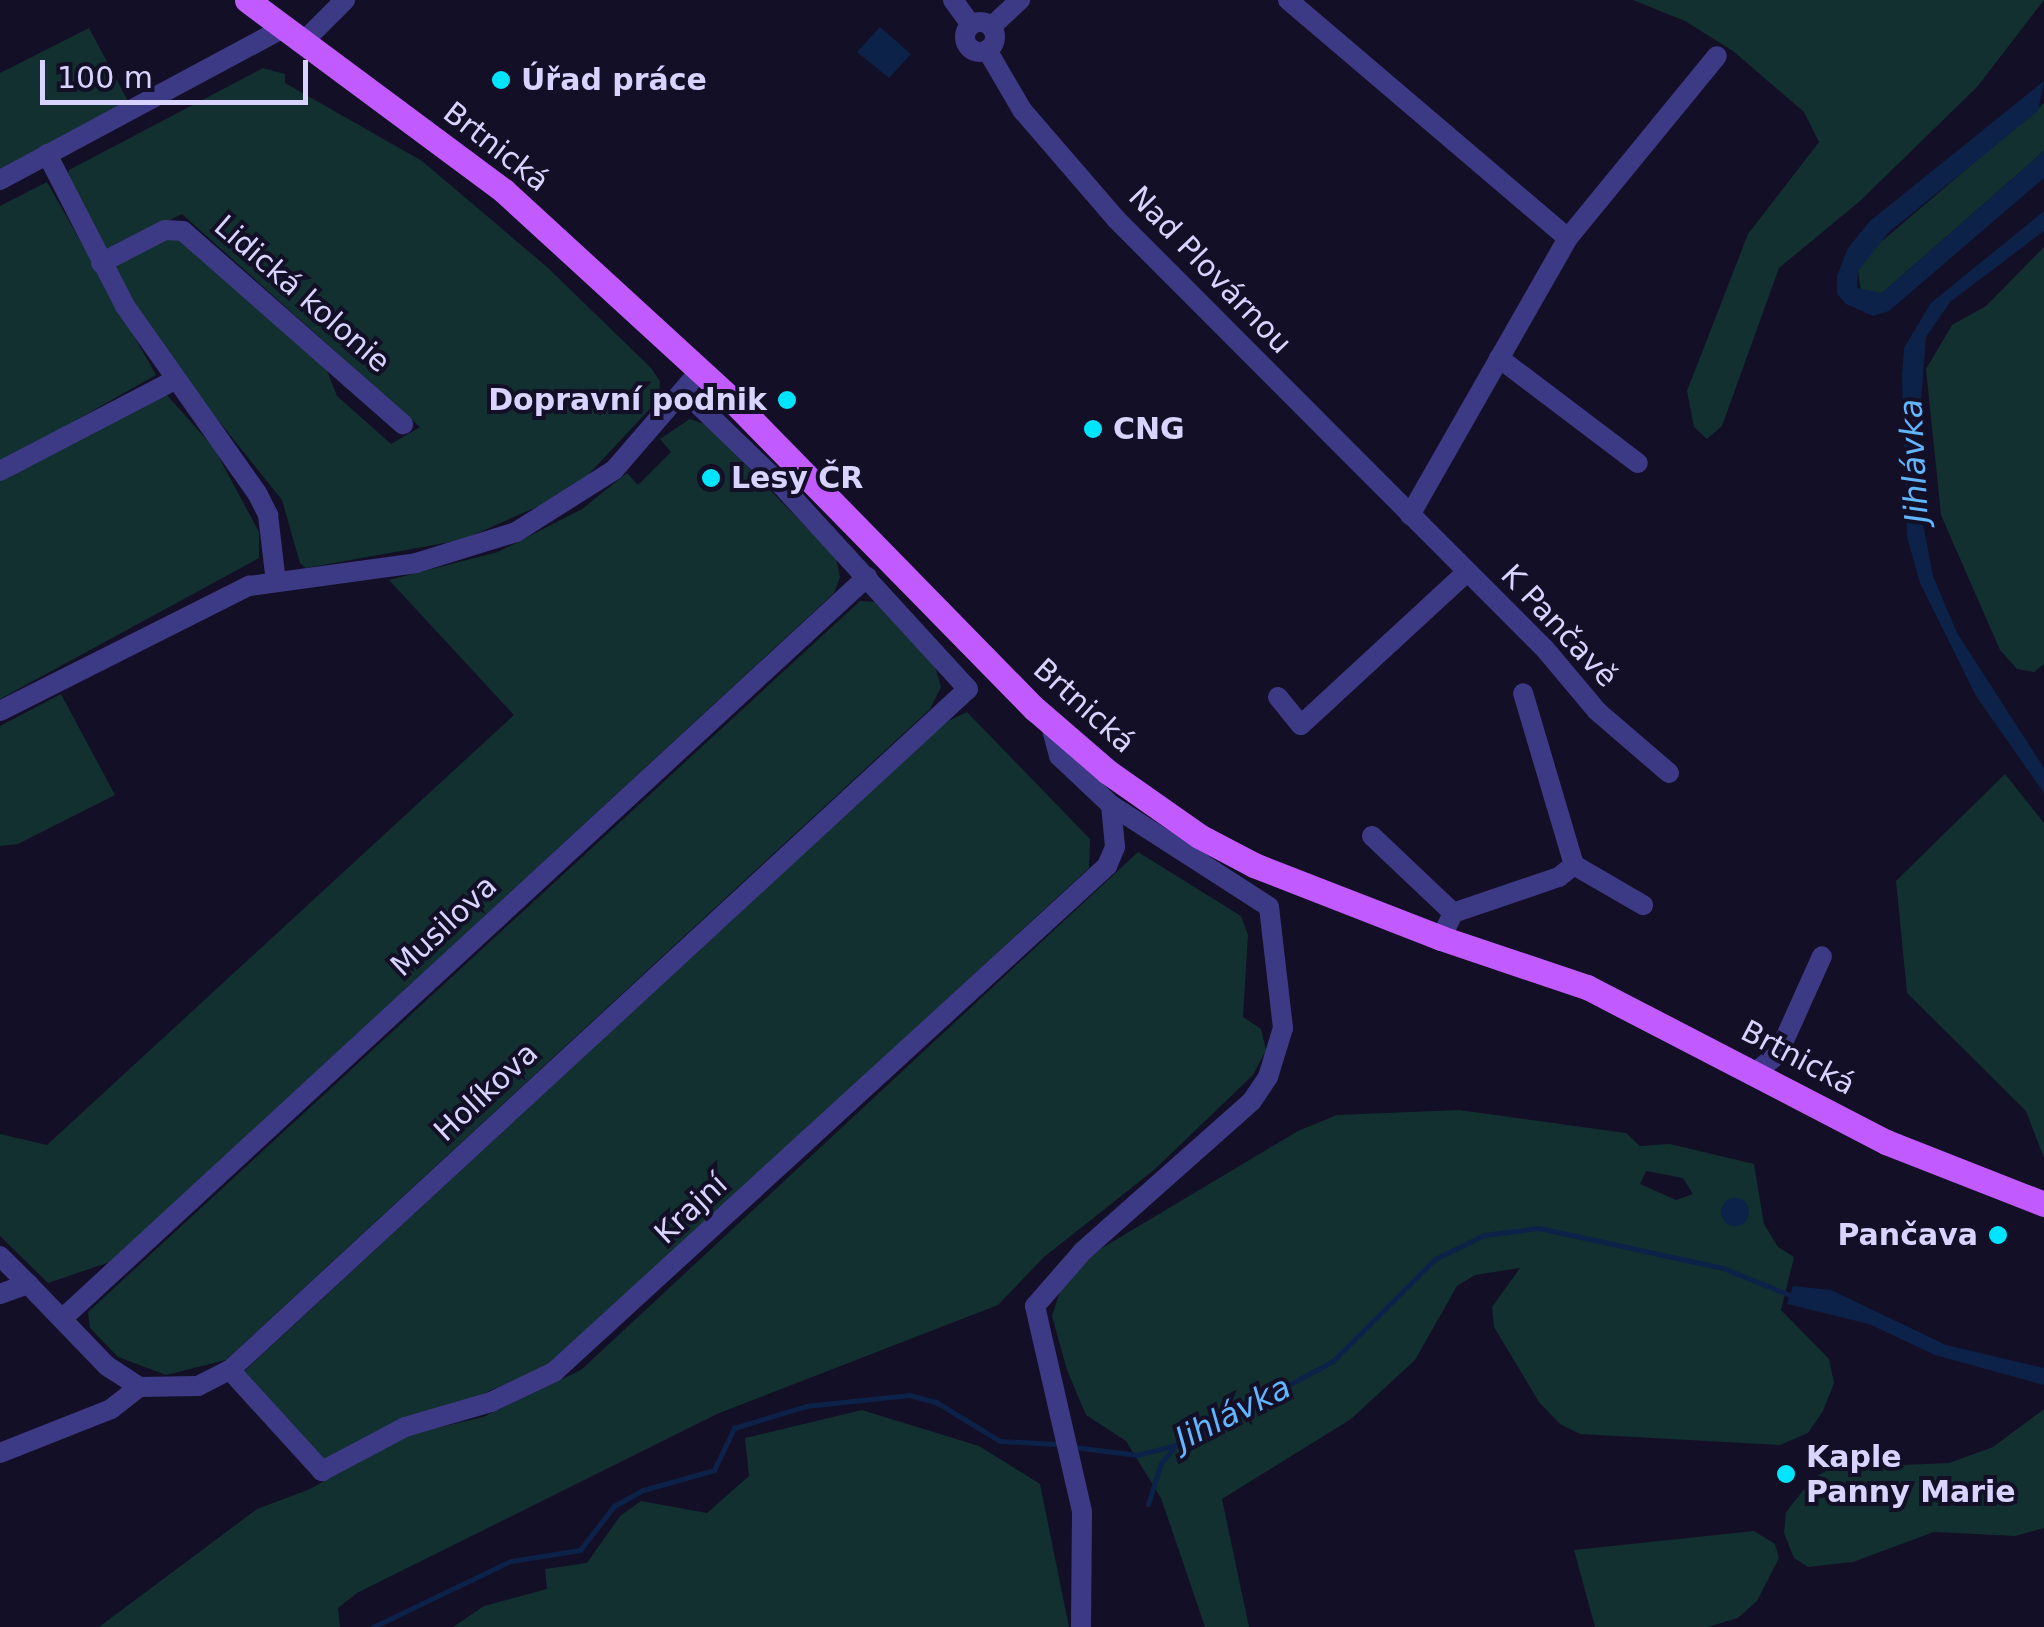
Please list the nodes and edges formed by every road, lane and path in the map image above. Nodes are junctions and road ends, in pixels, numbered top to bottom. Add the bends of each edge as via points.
1 (246, 0) edge
2 (345, 0) edge
3 (953, 0) edge
4 (1020, 0) edge
5 (1288, 0) edge
6 (981, 26) junction
7 (292, 36) junction
8 (1717, 56) dead end
9 (47, 154) junction
10 (0, 180) edge
11 (1568, 238) junction
12 (101, 263) junction
13 (1498, 358) junction
14 (700, 370) junction
15 (173, 382) junction
16 (684, 391) junction
17 (402, 424) dead end
18 (1638, 463) dead end
19 (0, 472) edge
20 (1410, 515) junction
21 (1466, 573) junction
22 (867, 577) junction
23 (276, 582) junction
24 (1523, 693) dead end
25 (1278, 697) dead end
26 (0, 711) edge
27 (1050, 722) junction
28 (1668, 772) dead end
29 (1111, 805) junction
30 (1372, 836) dead end
31 (1574, 864) junction
32 (1643, 905) dead end
33 (1453, 913) junction
34 (1441, 938) junction
35 (1822, 956) dead end
36 (1754, 1073) junction
37 (2044, 1204) edge
38 (0, 1256) edge
39 (28, 1284) junction
40 (0, 1294) edge
41 (62, 1319) junction
42 (230, 1370) junction
43 (139, 1387) junction
44 (0, 1453) edge
45 (1081, 1627) edge

1 - 7 main road, Brtnická
2 - 7 street
3 - 6 street
4 - 6 street
5 - 11 street
6 - 20 street, Nad Plovárnou via 966,42 987,50 1022,110 1116,219
7 - 9 street
7 - 14 main road, Brtnická via 504,191
8 - 11 street
9 - 10 street
9 - 12 street
11 - 13 street
12 - 15 street
12 - 17 street, Lidická kolonie via 165,230 183,231
13 - 18 street
13 - 20 street
14 - 16 street
14 - 27 main road, Brtnická
15 - 19 street
15 - 23 street via 257,492 268,515
16 - 22 street
16 - 23 street via 628,455 549,515 468,551
20 - 21 street, Nad Plovárnou
21 - 25 street, K Pančavě via 1301,724
21 - 28 street, K Pančavě via 1597,711
22 - 41 street, Musilova
22 - 42 street, Holíkova via 968,689
23 - 26 street via 214,599
24 - 31 street
27 - 29 street via 1059,756
27 - 34 main road, Brtnická via 1199,836 1254,866
29 - 42 street, Krajní via 1115,847 1106,866 554,1372 492,1402 404,1427 322,1472
29 - 45 street via 1269,907 1283,1028 1268,1078 1252,1101 1082,1251 1035,1306 1082,1512
30 - 33 street
31 - 32 street
31 - 33 street via 1560,877
33 - 34 street
34 - 36 main road, Brtnická via 1587,987
35 - 36 street via 1778,1054
36 - 37 main road, Brtnická via 1902,1149
38 - 39 street
39 - 40 street
39 - 41 street
41 - 43 street via 107,1366
42 - 43 street, Holíkova via 198,1386
43 - 44 street via 112,1409

